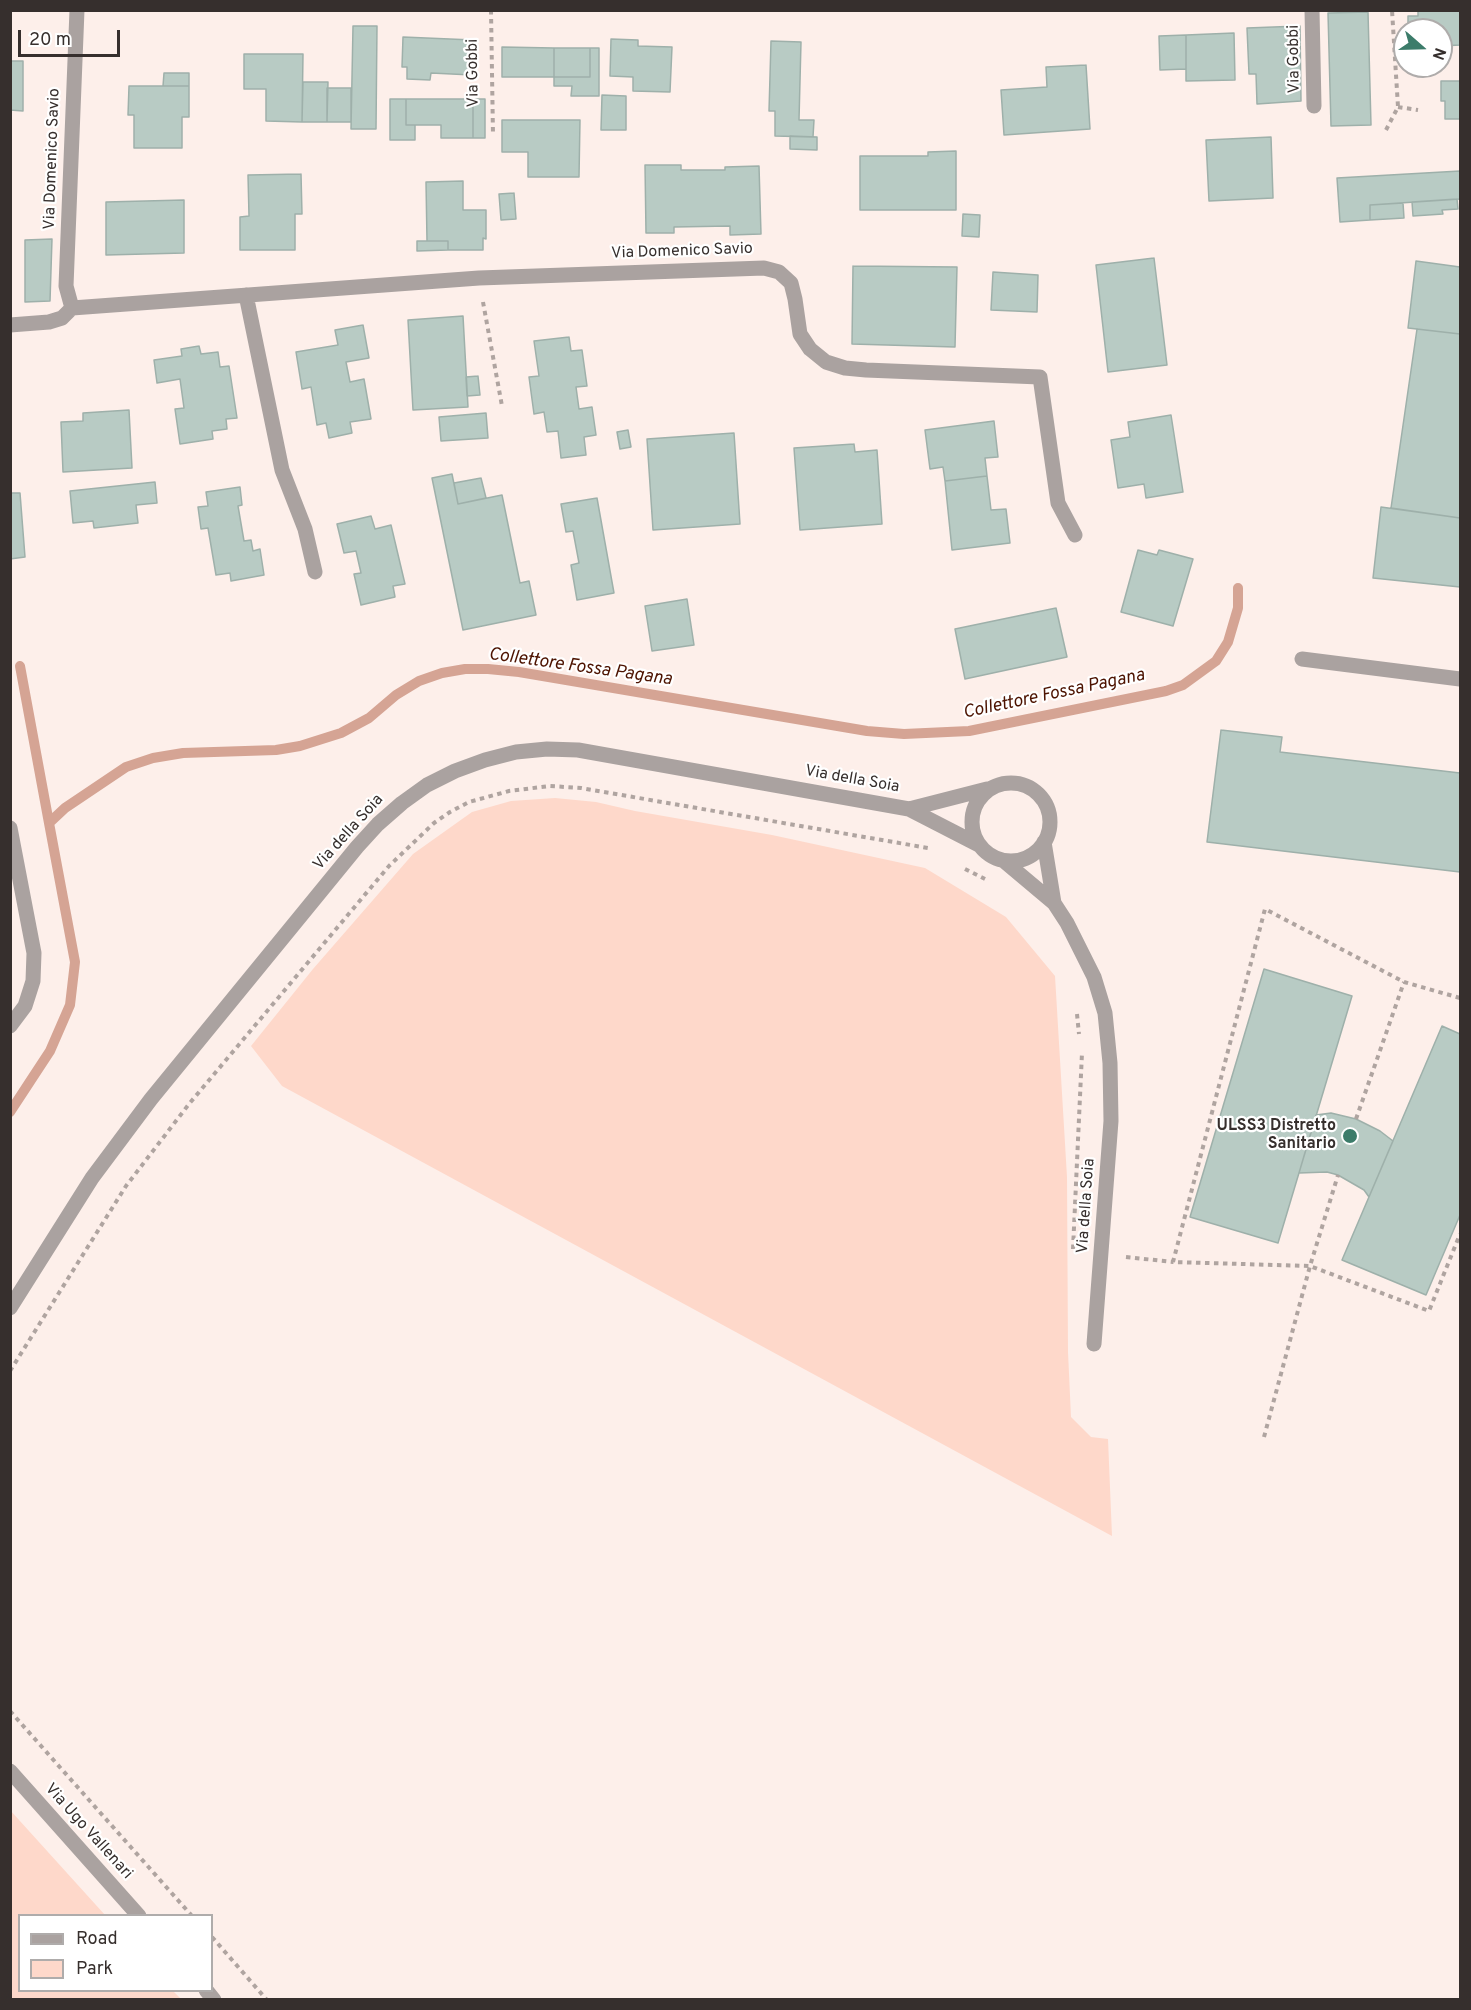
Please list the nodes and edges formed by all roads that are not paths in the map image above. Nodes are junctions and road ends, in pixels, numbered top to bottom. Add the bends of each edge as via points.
1 (77, 10) edge
2 (1312, 10) edge
3 (1314, 106) dead end
4 (246, 295) junction
5 (72, 308) junction
6 (10, 325) edge
7 (1075, 535) dead end
8 (315, 572) dead end
9 (1302, 659) dead end
10 (1461, 679) edge
11 (988, 789) junction
12 (909, 809) junction
13 (10, 828) edge
14 (1044, 842) junction
15 (979, 845) junction
16 (1004, 861) junction
17 (1054, 903) junction
18 (10, 1026) edge
19 (10, 1308) edge
20 (1094, 1344) dead end
21 (10, 1772) edge
22 (137, 1914) edge

1 - 5 street, Via Domenico Savio via 66,286
2 - 3 street, Via Gobbi
4 - 5 street, Via Domenico Savio
4 - 7 street, Via Domenico Savio via 478,278 764,268 779,272 790,282 800,334 825,362 866,370 1040,377 1058,503
4 - 8 street via 282,470 305,529
5 - 6 street, Via Domenico Savio via 62,318 49,322
9 - 10 street
11 - 12 street, Via della Soia
11 - 14 street, Via della Soia via 1002,783 1032,788 1049,813
11 - 15 street via 977,801 972,815 972,831
12 - 15 street, Via della Soia
12 - 19 street, Via della Soia via 578,750 547,749 505,755 455,771 427,785 371,832 151,1099 93,1178
13 - 18 street via 34,953 33,981 25,1006
14 - 16 street via 1034,854
14 - 17 street, Via della Soia
15 - 16 street, Via della Soia
16 - 17 street, Via della Soia
17 - 20 street, Via della Soia via 1085,958 1101,997 1110,1063 1111,1121
21 - 22 street, Via Ugo Vallenari

